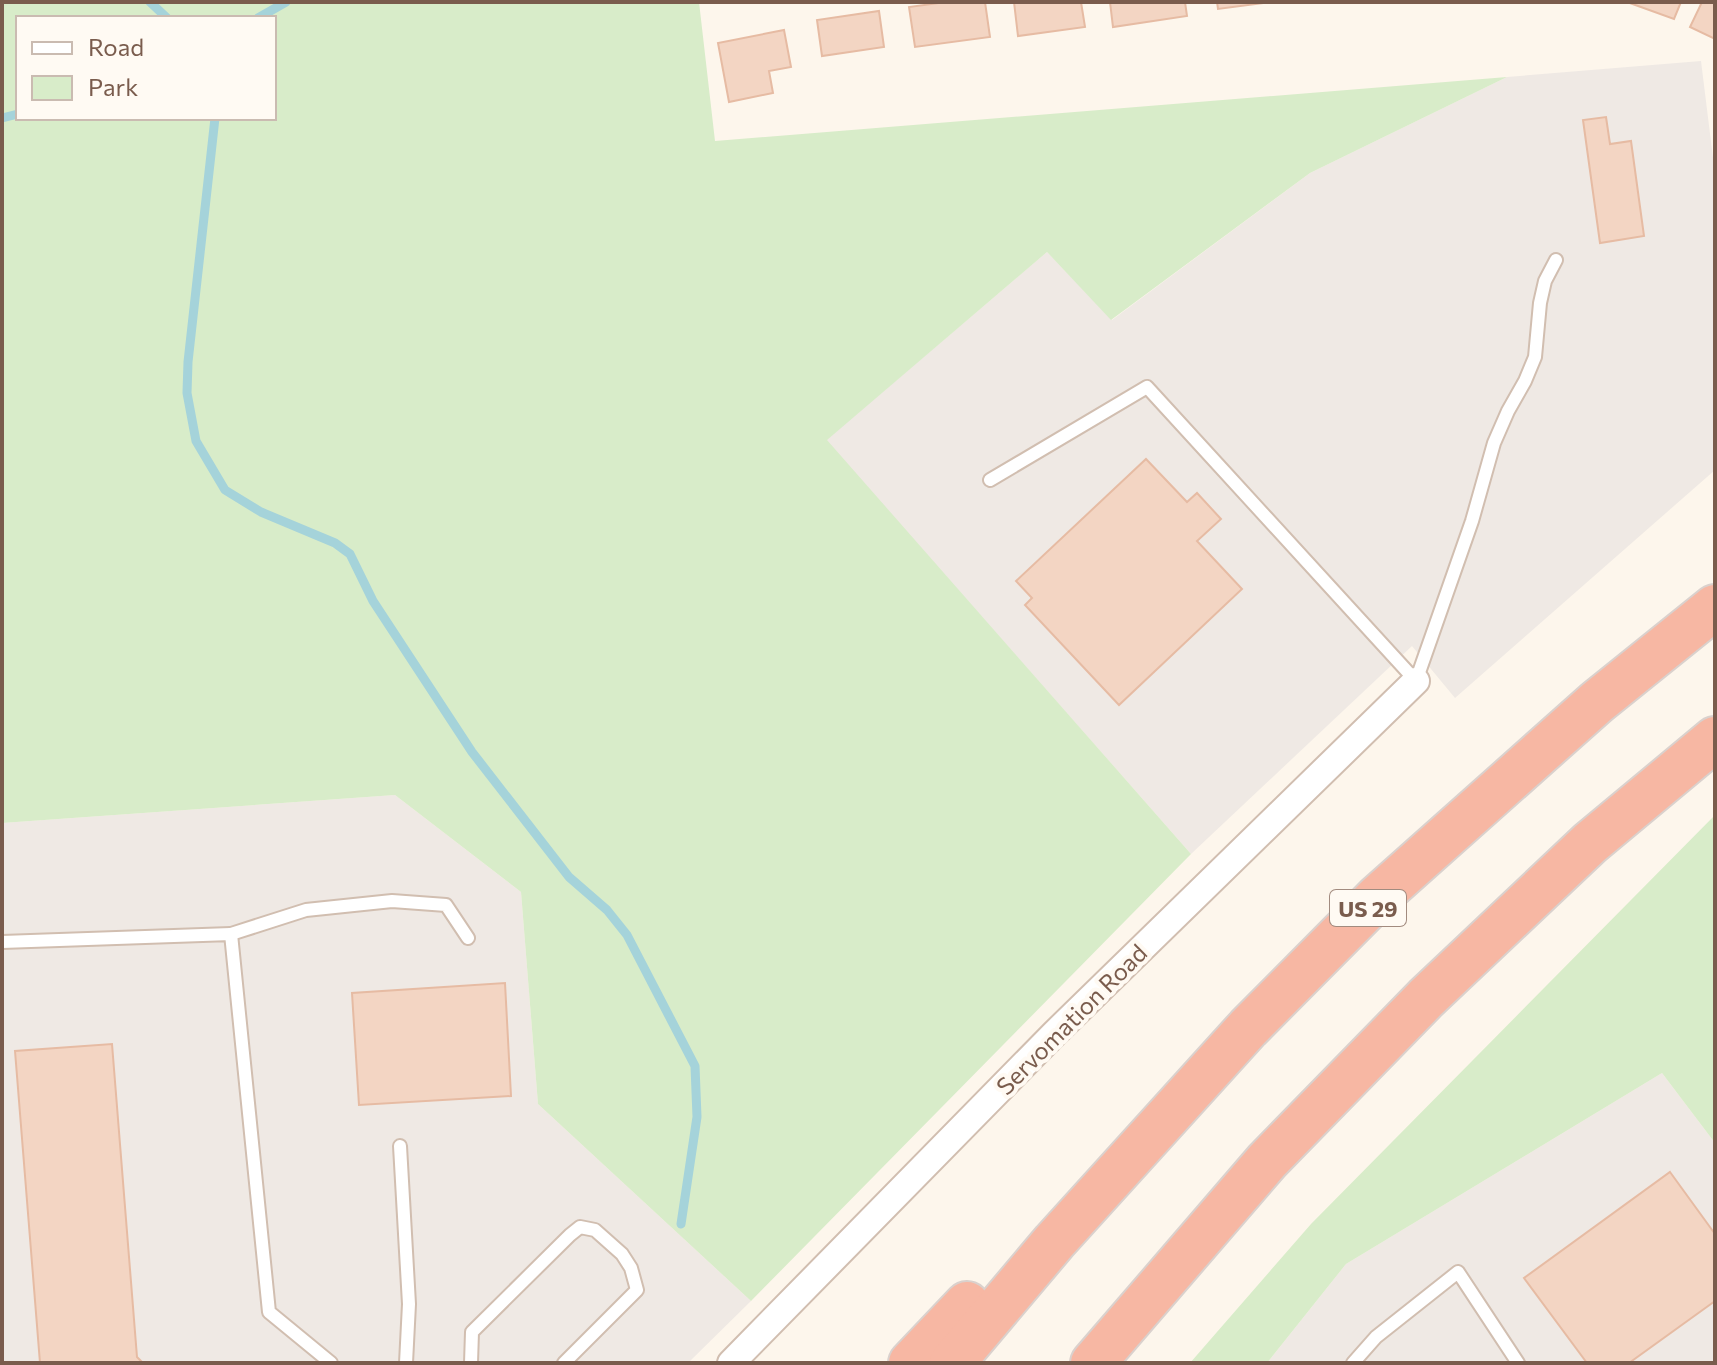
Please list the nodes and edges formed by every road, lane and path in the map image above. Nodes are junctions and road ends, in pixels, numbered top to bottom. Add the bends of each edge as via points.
1 (1556, 260) dead end
2 (990, 480) dead end
3 (1715, 607) edge
4 (1416, 681) junction
5 (1715, 739) edge
6 (231, 934) junction
7 (468, 938) dead end
8 (2, 942) edge
9 (400, 1146) dead end
10 (1054, 1242) junction
11 (331, 1363) edge
12 (406, 1363) edge
13 (471, 1363) edge
14 (564, 1363) edge
15 (731, 1363) edge
16 (911, 1363) edge
17 (952, 1363) edge
18 (1093, 1363) edge
19 (1353, 1363) edge
20 (1518, 1363) edge

1 - 4 lane via 1540,303 1535,357 1494,443
2 - 4 lane via 1147,387
3 - 10 highway, US 29 via 1597,702 1378,897 1248,1028
4 - 15 street, Servomation Road via 1054,1034
5 - 18 highway via 1590,843 1426,998 1267,1161
6 - 7 lane via 306,910 392,901 446,905
6 - 8 lane
6 - 11 lane via 269,1312
9 - 12 lane via 409,1304
10 - 16 highway via 967,1303
10 - 17 highway, US 29
13 - 14 lane via 472,1332 580,1227 595,1230 622,1254 637,1290
19 - 20 lane via 1376,1337 1458,1272

